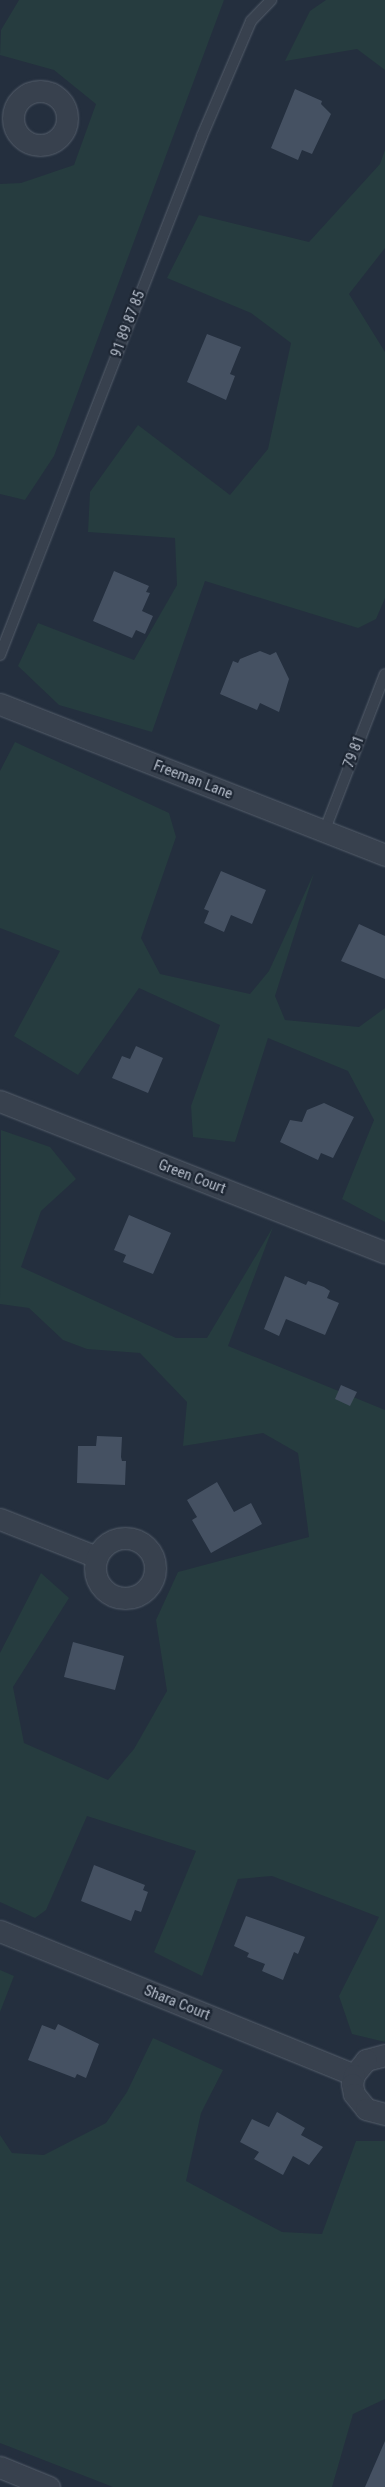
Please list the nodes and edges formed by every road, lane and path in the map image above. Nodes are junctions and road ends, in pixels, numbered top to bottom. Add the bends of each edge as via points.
1 (271, 0) edge
2 (0, 655) edge
3 (385, 674) edge
4 (0, 704) edge
5 (324, 832) junction
6 (385, 855) edge
7 (0, 1101) edge
8 (385, 1253) edge
9 (0, 1519) edge
10 (97, 1557) dead end
11 (0, 1932) edge
12 (385, 2055) edge
13 (354, 2075) junction
14 (385, 2114) edge
15 (0, 2467) edge
16 (49, 2487) edge

1 - 2 lane, 91 89 87 85 via 251,21 202,136
3 - 5 lane, 79 81
4 - 5 street, Freeman Lane
5 - 6 street, Freeman Lane
7 - 8 street, Green Court
9 - 10 street
11 - 13 street, Shara Court
12 - 13 street via 366,2060
13 - 14 street via 354,2094 359,2103 366,2109
15 - 16 street

